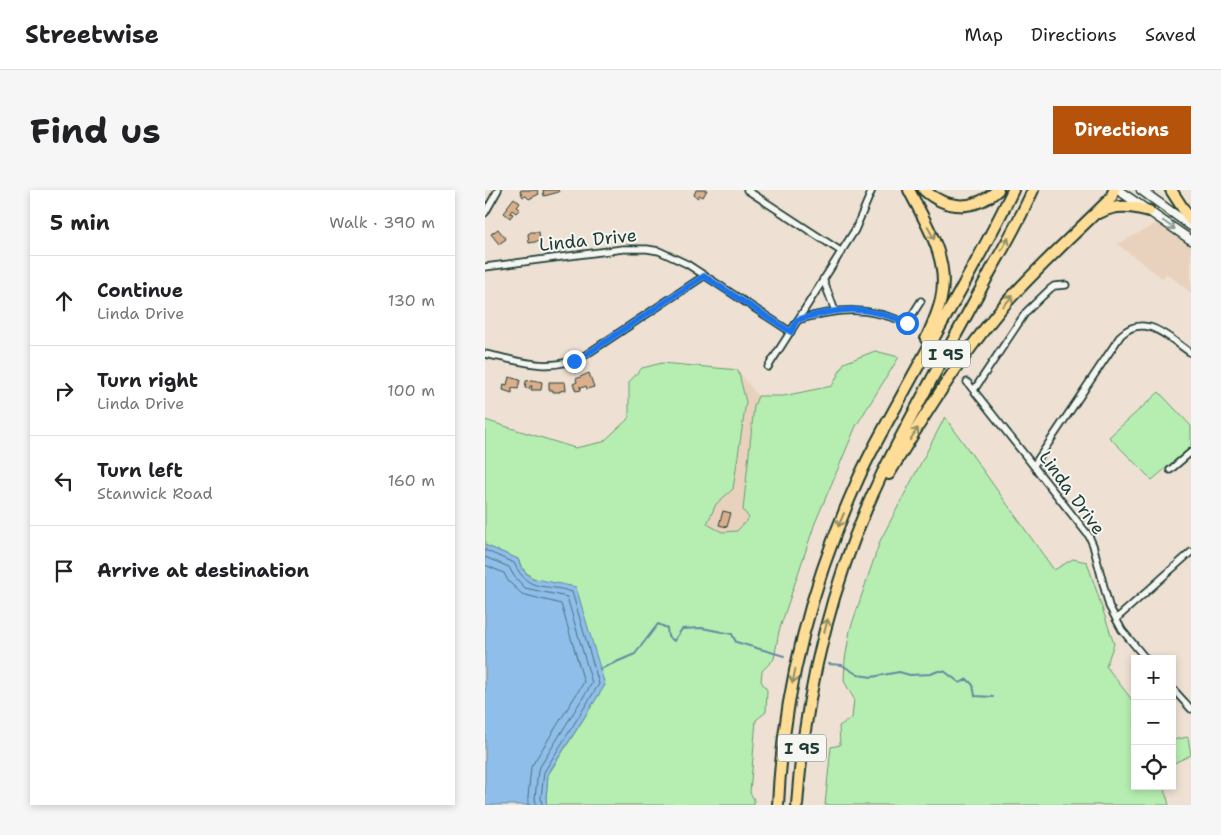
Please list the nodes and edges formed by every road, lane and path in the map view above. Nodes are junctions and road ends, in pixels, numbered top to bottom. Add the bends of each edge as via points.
1 (498, 190) edge
2 (747, 190) edge
3 (868, 190) edge
4 (872, 190) edge
5 (909, 190) edge
6 (924, 190) edge
7 (998, 190) edge
8 (1013, 190) edge
9 (1033, 190) edge
10 (1114, 190) edge
11 (1118, 190) edge
12 (1141, 190) edge
13 (1171, 190) edge
14 (867, 201) junction
15 (1149, 211) junction
16 (485, 213) edge
17 (1093, 216) junction
18 (1191, 221) edge
19 (1191, 226) edge
20 (1191, 240) edge
21 (842, 252) junction
22 (485, 267) edge
23 (704, 276) junction
24 (823, 279) junction
25 (1066, 285) dead end
26 (921, 301) dead end
27 (835, 311) junction
28 (797, 320) junction
29 (791, 332) junction
30 (1191, 353) edge
31 (485, 354) edge
32 (768, 367) dead end
33 (967, 382) dead end
34 (906, 388) junction
35 (974, 390) junction
36 (1190, 456) edge
37 (1034, 465) junction
38 (1170, 470) dead end
39 (861, 520) junction
40 (1191, 552) edge
41 (1116, 619) junction
42 (1143, 655) edge
43 (1176, 692) edge
44 (1191, 709) edge
45 (778, 805) edge
46 (797, 805) edge

1 - 16 street
2 - 21 street
3 - 14 street
4 - 14 street
5 -> 34 highway via 937,246 943,278 936,316
6 - 7 highway via 940,201 958,206 977,202
8 - 34 highway, I 95
39 -> 9 highway, I 95 via 893,452
10 - 17 highway via 1111,198
11 - 15 main road
12 - 19 main road
13 - 18 highway
14 - 21 street
15 - 17 highway via 1125,206 1106,209
15 -> 20 main road
39 -> 17 highway via 985,328
21 - 24 street
22 - 23 street, Linda Drive via 635,248 669,255
23 - 29 street, Linda Drive
23 - 31 street via 574,361 543,366
24 - 27 street
24 - 28 street
25 - 35 street via 1054,286 1026,312
26 - 27 street via 907,323 872,311
27 - 28 street
28 - 29 street
29 - 32 street
30 - 37 street via 1149,326 1137,325 1125,331
33 - 35 street, Linda Drive
34 -> 45 highway, I 95 via 837,528 814,597 791,692
35 - 37 street, Linda Drive
36 - 38 street
37 - 41 street, Linda Drive via 1089,536 1109,606
46 -> 39 highway, I 95 via 803,739 815,667 832,604
40 - 41 street
41 - 42 street, Linda Drive
43 - 44 street

